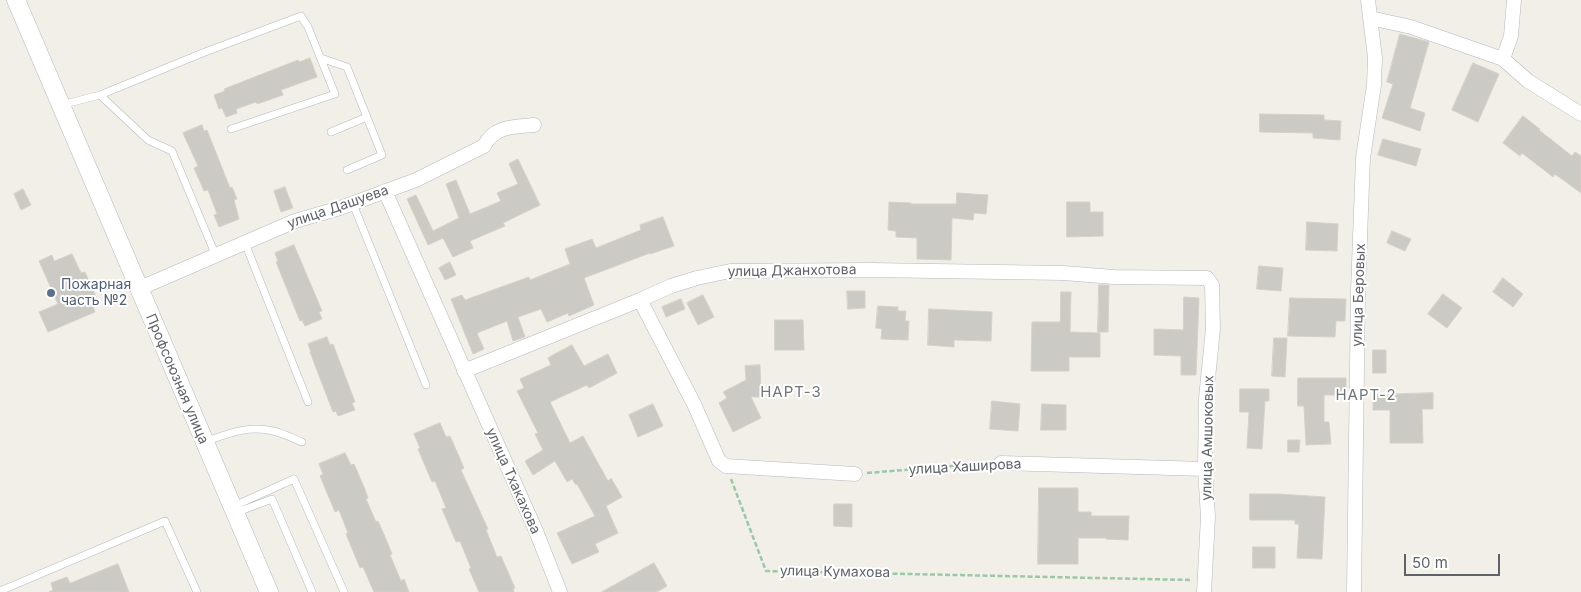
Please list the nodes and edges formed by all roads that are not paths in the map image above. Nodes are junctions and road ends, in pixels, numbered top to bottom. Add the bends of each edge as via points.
1 (16, 0) edge
2 (1368, 0) edge
3 (1514, 0) edge
4 (1370, 18) junction
5 (321, 58) junction
6 (1503, 59) junction
7 (100, 95) junction
8 (61, 105) junction
9 (1581, 114) edge
10 (367, 116) junction
11 (534, 124) dead end
12 (231, 129) dead end
13 (331, 132) dead end
14 (347, 170) dead end
15 (385, 191) junction
16 (353, 204) junction
17 (245, 243) junction
18 (216, 256) junction
19 (1212, 285) joint
20 (138, 289) junction
21 (640, 300) junction
22 (464, 371) junction
23 (426, 384) dead end
24 (308, 402) dead end
25 (204, 442) junction
26 (302, 442) dead end
27 (1001, 463) road end
28 (1205, 469) junction
29 (854, 474) road end
30 (234, 510) junction
31 (1204, 586) edge
32 (0, 590) edge
33 (197, 592) edge
34 (268, 592) edge
35 (312, 592) edge
36 (344, 592) edge
37 (560, 592) edge
38 (1354, 592) edge

1 - 8 street, Профсоюзная улица
2 - 4 street, улица Беровых
3 - 6 street via 1511,36
4 - 6 street via 1411,27
4 - 38 street, улица Беровых via 1375,58 1363,158
5 - 7 lane via 301,16
5 - 10 lane via 347,67
5 - 12 lane via 335,94
6 - 9 street via 1528,81
7 - 8 lane
7 - 18 lane via 148,140 172,151
8 - 20 street, Профсоюзная улица
10 - 13 lane
10 - 14 lane via 382,155
11 - 15 street, улица Дашуева via 505,128 489,136 484,146 416,180
15 - 16 street, улица Дашуева
15 - 22 street
16 - 17 street, улица Дашуева via 295,221
16 - 23 lane
17 - 18 street, улица Дашуева
17 - 24 lane
18 - 20 street, улица Дашуева
19 - 21 street, улица Джанхотова via 1207,278 1196,277 871,270 730,271 671,286
19 - 28 street, улица Амшоковых via 1213,329 1206,398
20 - 25 street, Профсоюзная улица
21 - 22 street, улица Джанхотова
21 - 29 street via 694,404 719,461 726,466
22 - 37 street, улица Тхакахова
25 - 26 lane via 244,429 254,429 273,431
25 - 30 street, Профсоюзная улица
27 - 28 street, улица Хаширова
28 - 31 street, улица Амшоковых via 1208,518
30 - 34 street, Профсоюзная улица
30 - 35 lane via 272,500
30 - 36 lane via 294,479
32 - 33 lane via 165,521

